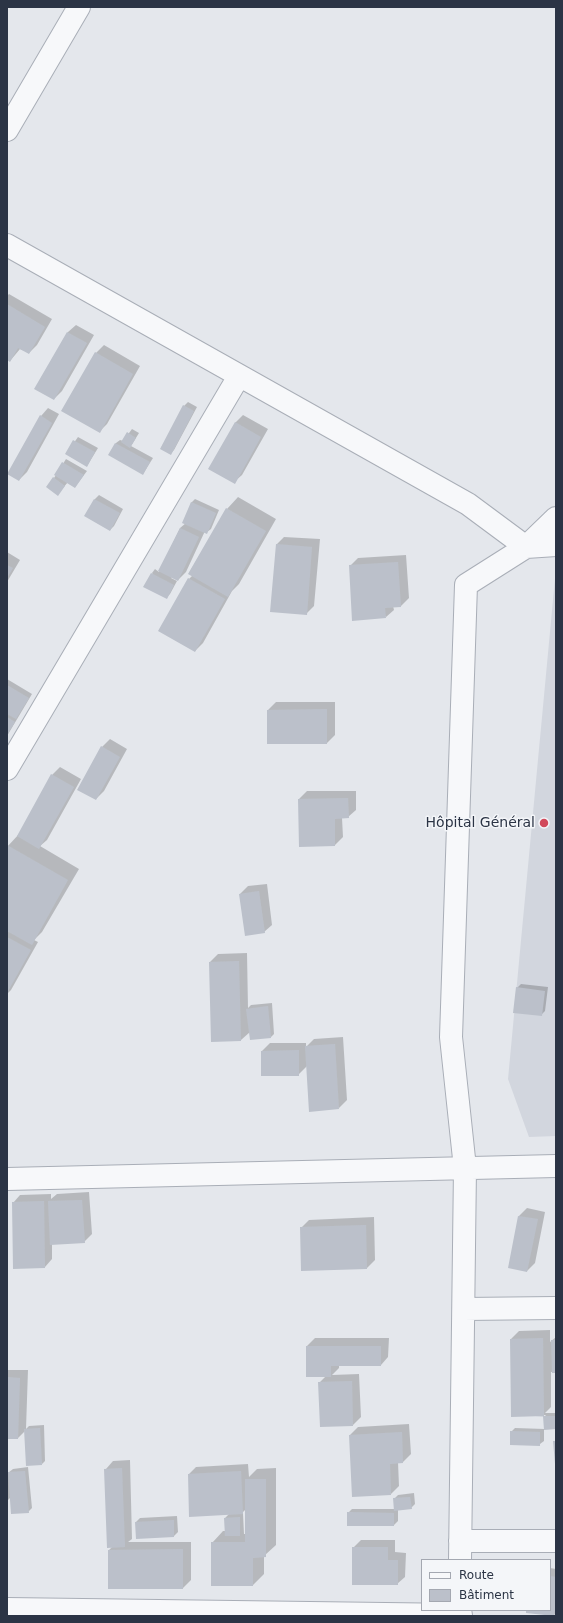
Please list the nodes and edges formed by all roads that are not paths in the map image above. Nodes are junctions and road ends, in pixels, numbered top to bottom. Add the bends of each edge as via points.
1 (79, 7) edge
2 (7, 130) edge
3 (7, 245) edge
4 (239, 376) junction
5 (556, 518) edge
6 (556, 545) edge
7 (526, 547) junction
8 (7, 769) edge
9 (556, 1166) edge
10 (465, 1168) junction
11 (7, 1179) edge
12 (556, 1308) edge
13 (464, 1309) junction
14 (556, 1541) edge
15 (460, 1550) edge
16 (7, 1609) edge
17 (461, 1614) edge

1 - 2 street
3 - 4 street
4 - 7 street via 468,504
4 - 8 street
5 - 7 street
6 - 7 street
7 - 10 street via 466,584 451,1037
9 - 10 street
10 - 11 street
10 - 13 street
12 - 13 street
13 - 15 street
14 - 15 street
16 - 17 street

